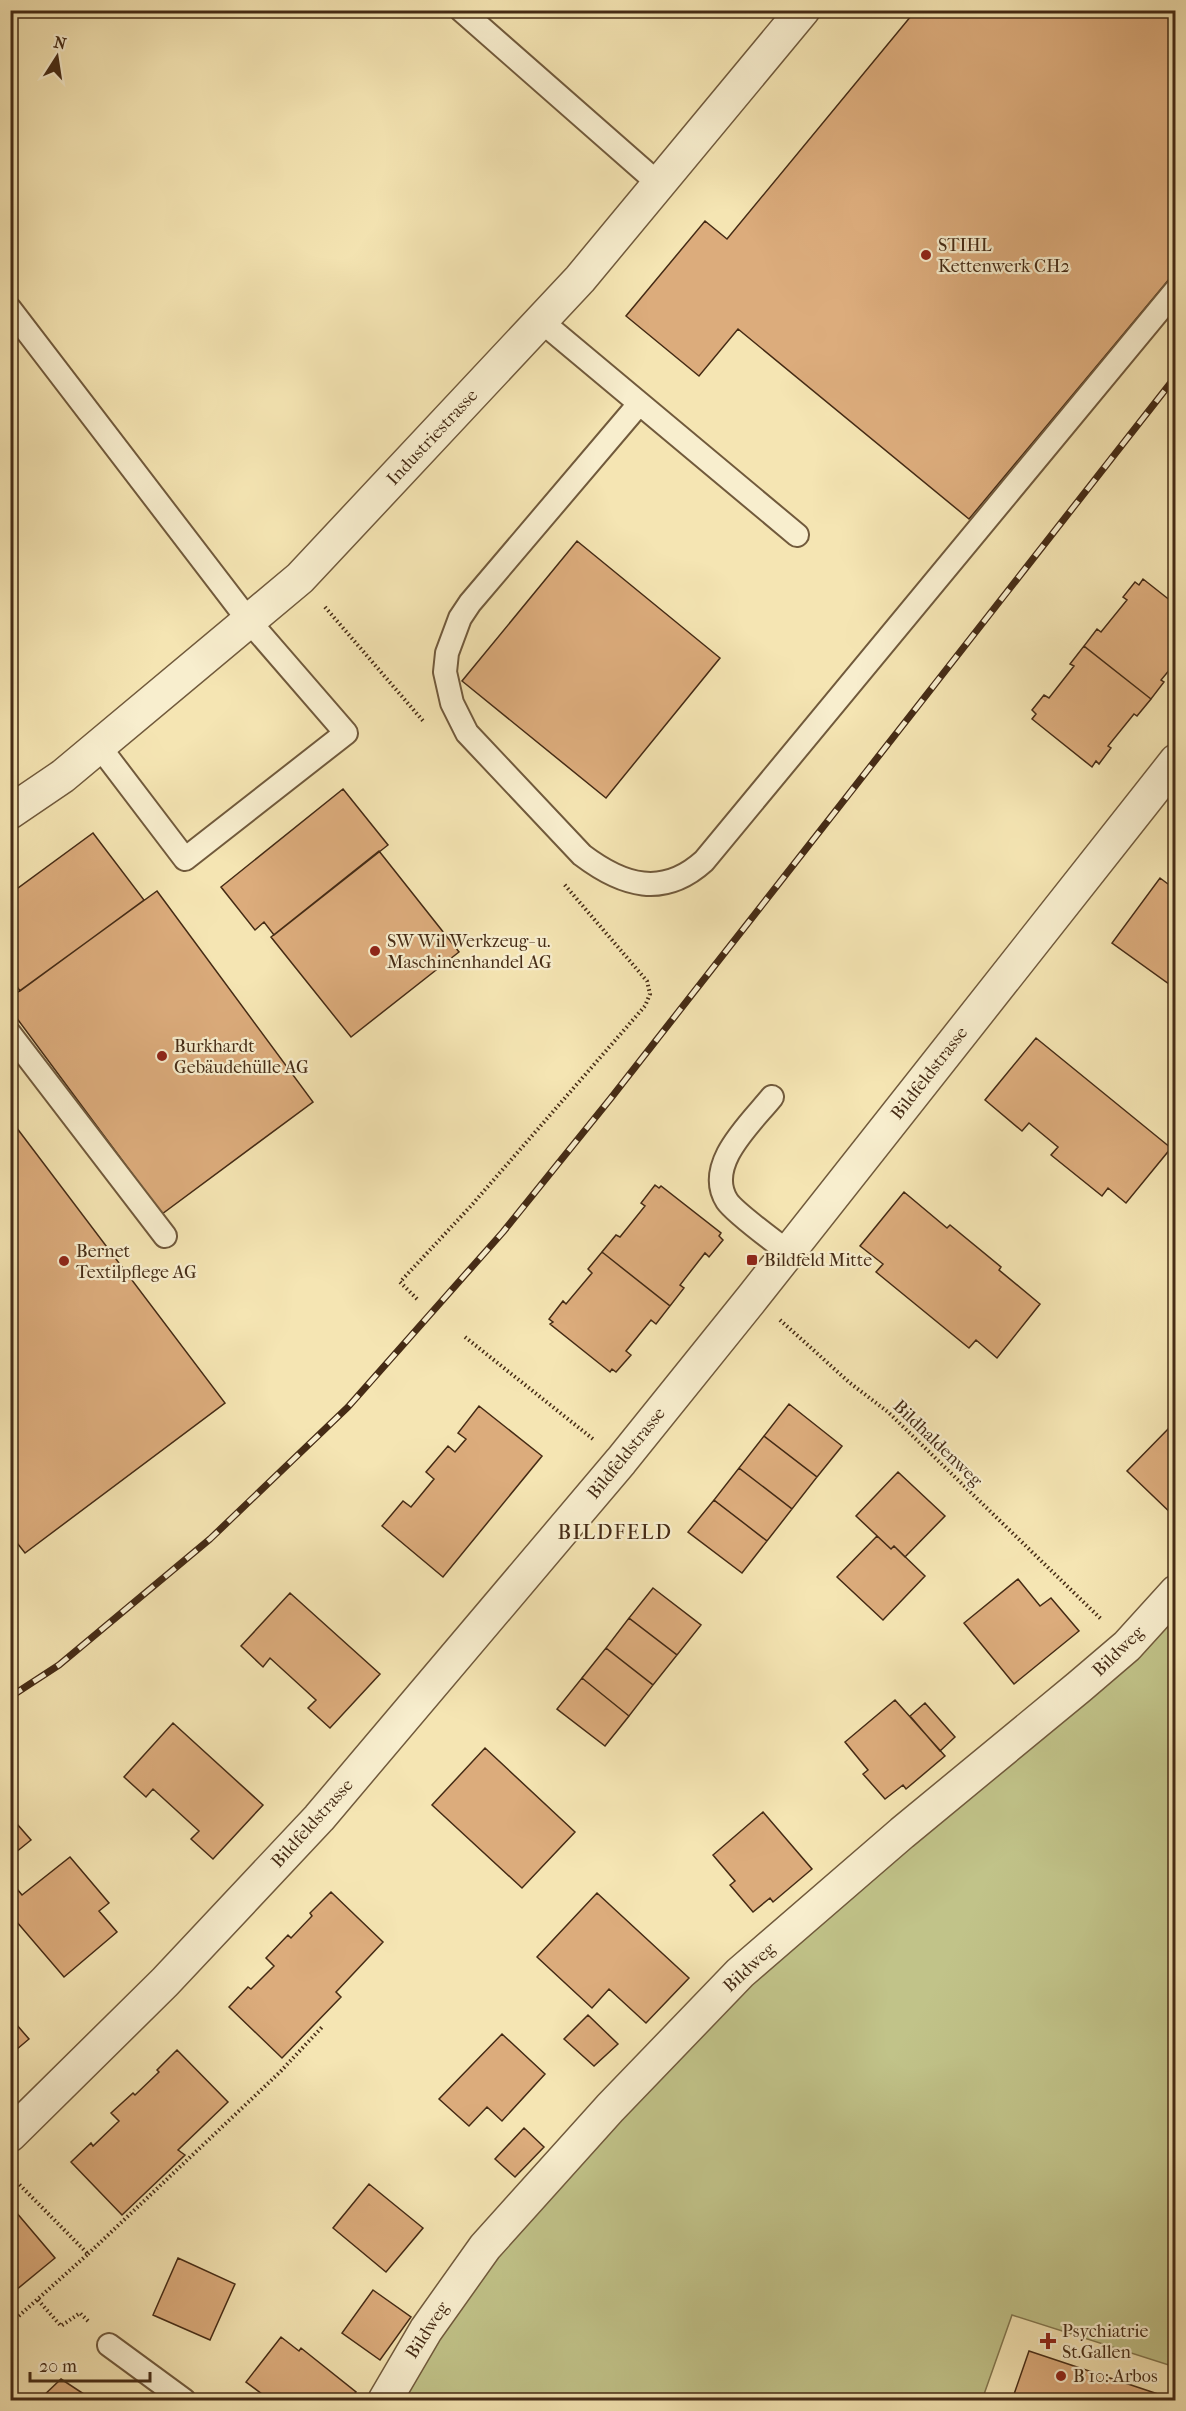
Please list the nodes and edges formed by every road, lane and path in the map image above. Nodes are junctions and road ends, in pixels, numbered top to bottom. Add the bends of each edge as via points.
1 (461, 10) edge
2 (802, 10) edge
3 (659, 184) junction
4 (1176, 290) edge
5 (10, 309) edge
6 (541, 321) junction
7 (639, 404) junction
8 (797, 535) dead end
9 (300, 578) junction
10 (249, 621) junction
11 (431, 730) dead end
12 (99, 746) junction
13 (1176, 761) edge
14 (10, 812) edge
15 (562, 883) dead end
16 (10, 1034) edge
17 (772, 1097) dead end
18 (165, 1236) dead end
19 (788, 1252) junction
20 (753, 1297) junction
21 (417, 1299) dead end
22 (465, 1337) dead end
23 (575, 1424) dead end
24 (1176, 1592) edge
25 (1097, 1615) dead end
26 (323, 2026) dead end
27 (10, 2135) edge
28 (10, 2175) edge
29 (88, 2254) junction
30 (38, 2300) junction
31 (86, 2319) dead end
32 (10, 2324) edge
33 (109, 2345) dead end
34 (184, 2400) edge
35 (385, 2400) edge

1 - 3 lane
2 - 3 street, Industriestrasse
3 - 6 street, Industriestrasse
4 - 7 lane via 704,861 691,873 659,884 625,880 582,855 467,733 452,703 445,672 447,653 470,603
5 - 10 lane
6 - 7 lane
6 - 9 street, Industriestrasse
7 - 8 lane
9 - 10 street, Industriestrasse
9 - 11 path
10 - 12 street, Industriestrasse
10 - 12 lane via 346,734 186,859
12 - 14 street, Industriestrasse
13 - 19 street, Bildfeldstrasse
15 - 21 path via 648,981 650,994 630,1024 400,1282
16 - 18 lane
17 - 19 lane via 731,1148 721,1180 728,1203
19 - 20 street, Bildfeldstrasse
20 - 25 path, Bildhaldenweg via 888,1412
20 - 27 street, Bildfeldstrasse via 621,1461 319,1818 165,1982
22 - 23 path
24 - 35 street, Bildweg via 1111,1660 740,1973 610,2108 485,2247 426,2330
26 - 29 path via 280,2072
28 - 29 path
29 - 30 path
30 - 31 path via 61,2326 80,2313
30 - 32 path
33 - 34 lane

